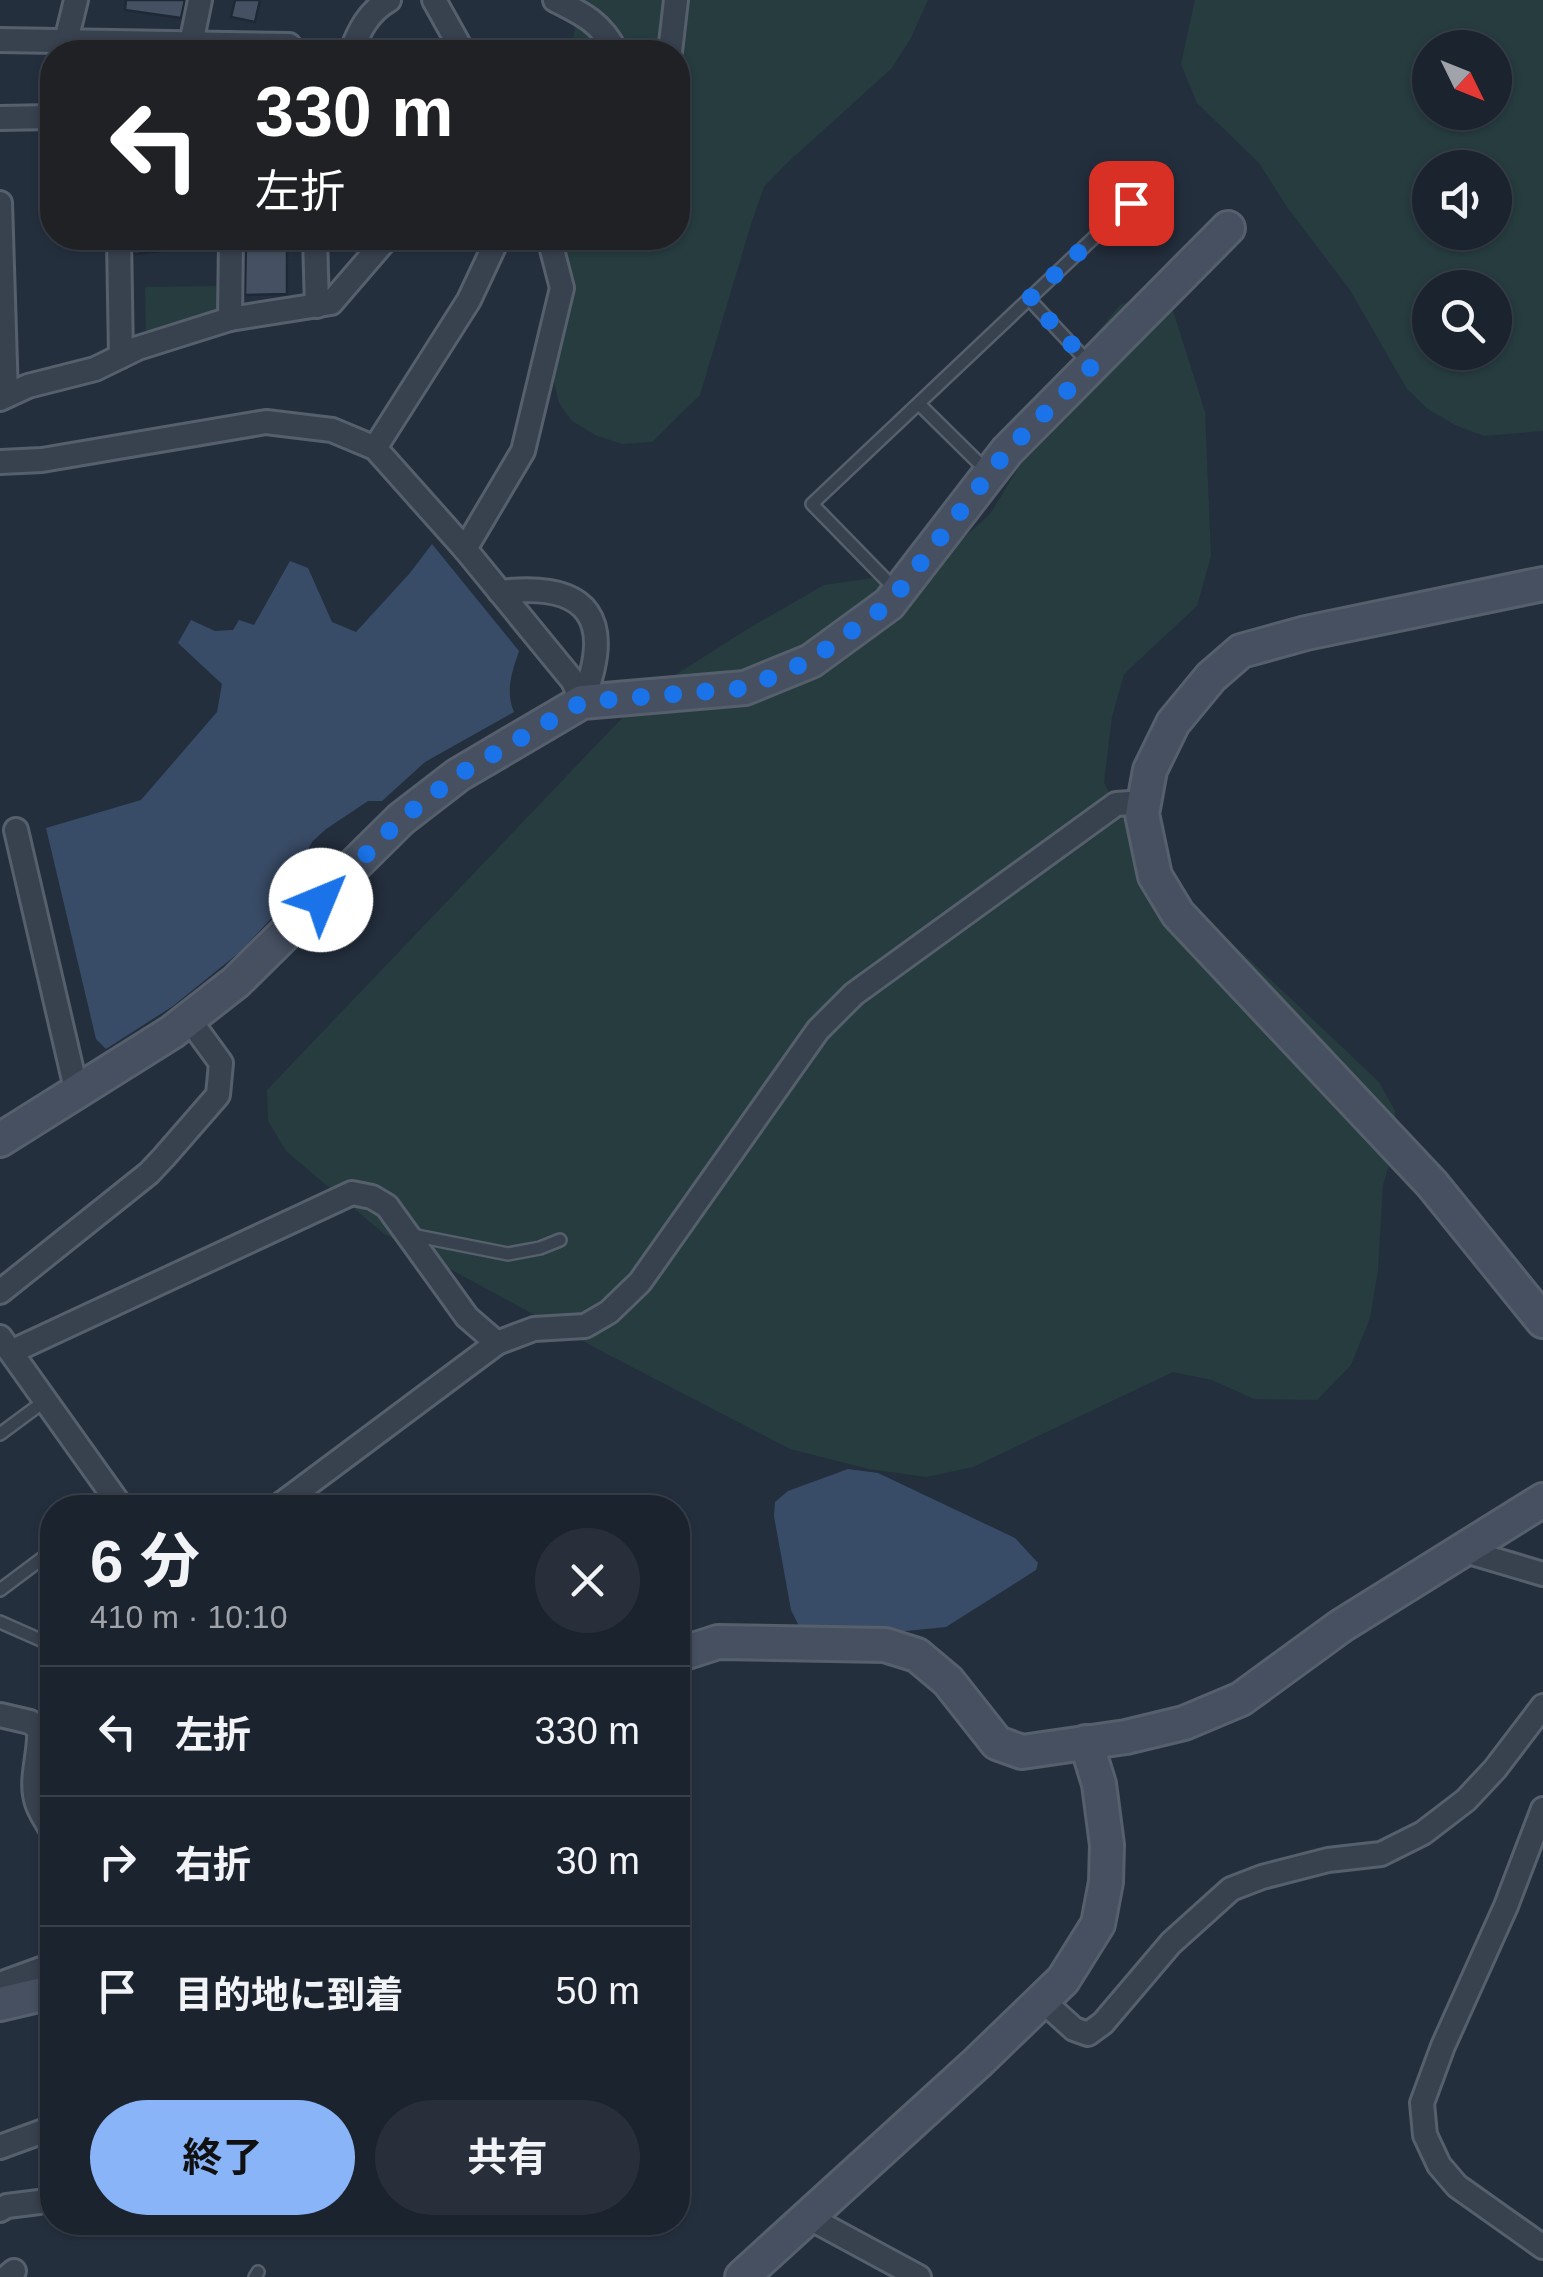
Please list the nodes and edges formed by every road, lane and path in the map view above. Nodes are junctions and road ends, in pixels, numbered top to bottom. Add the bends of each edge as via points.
1 (76, 0) edge
2 (200, 0) edge
3 (388, 0) edge
4 (434, 0) edge
5 (554, 0) edge
6 (676, 0) edge
7 (0, 40) edge
8 (66, 40) edge
9 (192, 40) edge
10 (356, 40) edge
11 (456, 40) edge
12 (608, 40) edge
13 (671, 40) edge
14 (40, 41) edge
15 (40, 117) edge
16 (0, 118) edge
17 (1156, 179) dead end
18 (0, 203) edge
19 (1228, 228) dead end
20 (119, 250) edge
21 (231, 250) edge
22 (315, 250) edge
23 (377, 250) edge
24 (492, 250) edge
25 (552, 250) edge
26 (1029, 299) junction
27 (317, 306) junction
28 (230, 320) junction
29 (121, 356) junction
30 (1092, 366) junction
31 (3, 398) edge
32 (919, 404) junction
33 (375, 448) junction
34 (0, 462) edge
35 (990, 474) junction
36 (465, 550) junction
37 (1543, 584) edge
38 (500, 592) junction
39 (898, 592) junction
40 (582, 702) junction
41 (1144, 802) junction
42 (16, 830) dead end
43 (188, 1019) junction
44 (78, 1092) junction
45 (0, 1140) edge
46 (407, 1234) junction
47 (560, 1240) dead end
48 (0, 1292) edge
49 (1543, 1321) edge
50 (496, 1343) junction
51 (6, 1344) edge
52 (46, 1400) junction
53 (0, 1434) edge
54 (109, 1495) edge
55 (293, 1495) edge
56 (1543, 1500) edge
57 (1462, 1550) junction
58 (40, 1559) edge
59 (1543, 1574) edge
60 (0, 1590) edge
61 (0, 1622) edge
62 (40, 1640) edge
63 (690, 1651) edge
64 (1543, 1706) edge
65 (0, 1716) edge
66 (40, 1740) edge
67 (40, 1740) edge
68 (1086, 1742) junction
69 (1543, 1808) edge
70 (40, 1810) edge
71 (0, 1984) edge
72 (40, 1987) edge
73 (40, 1991) edge
74 (1042, 2000) junction
75 (0, 2004) edge
76 (40, 2132) edge
77 (0, 2147) edge
78 (39, 2202) dead end
79 (0, 2210) edge
80 (808, 2217) junction
81 (1543, 2247) edge
82 (742, 2277) edge
83 (920, 2277) edge

1 - 8 street
2 - 9 street
3 - 10 street
4 - 11 street
5 - 12 street via 596,22
6 - 13 street
7 - 14 street
15 - 16 street
17 - 26 lane
18 - 31 street
19 - 30 street
20 - 29 street
21 - 28 street
22 - 27 street
23 - 27 street via 332,303
24 - 33 street via 469,300
25 - 36 street via 562,288 523,451
26 - 30 lane
26 - 32 lane
27 - 28 street
28 - 29 street
29 - 31 street
30 - 35 street
32 - 35 lane
32 - 39 lane via 812,504
33 - 34 street via 332,430 266,422
33 - 36 street
35 - 39 street
36 - 38 street
37 - 41 street via 1241,651 1173,723 1150,770
38 - 40 street via 574,680
38 - 40 street via 564,594 593,619 598,639
39 - 40 street via 811,660 746,688
40 - 43 street via 458,775 400,820 236,982
41 - 49 street via 1155,876 1178,914 1432,1184
41 - 50 street via 1116,804 854,994 818,1030 640,1282 609,1312 585,1326 534,1329
42 - 44 street
43 - 44 street
43 - 48 street via 222,1063 218,1096 149,1172
44 - 45 street
46 - 47 lane via 508,1254
46 - 50 street via 467,1317
46 - 51 street via 386,1206 352,1193
50 - 55 street
51 - 52 street
52 - 53 lane
52 - 54 street
56 - 57 street
57 - 59 street
57 - 68 street via 1241,1699 1184,1722
58 - 60 lane
61 - 62 lane
63 - 68 street via 718,1642 886,1645 918,1655 948,1680 998,1743 1022,1752
64 - 74 street via 1466,1800 1423,1833 1381,1854 1328,1860 1231,1890 1171,1943 1088,2034
65 - 66 street via 30,1722
67 - 70 street via 34,1776
68 - 74 street via 1108,1845 1106,1882 1098,1924 1063,1980
69 - 81 street via 1422,2104 1438,2166
71 - 72 street
73 - 75 street
74 - 80 street
76 - 77 street
78 - 79 street
80 - 82 street
80 - 83 street

